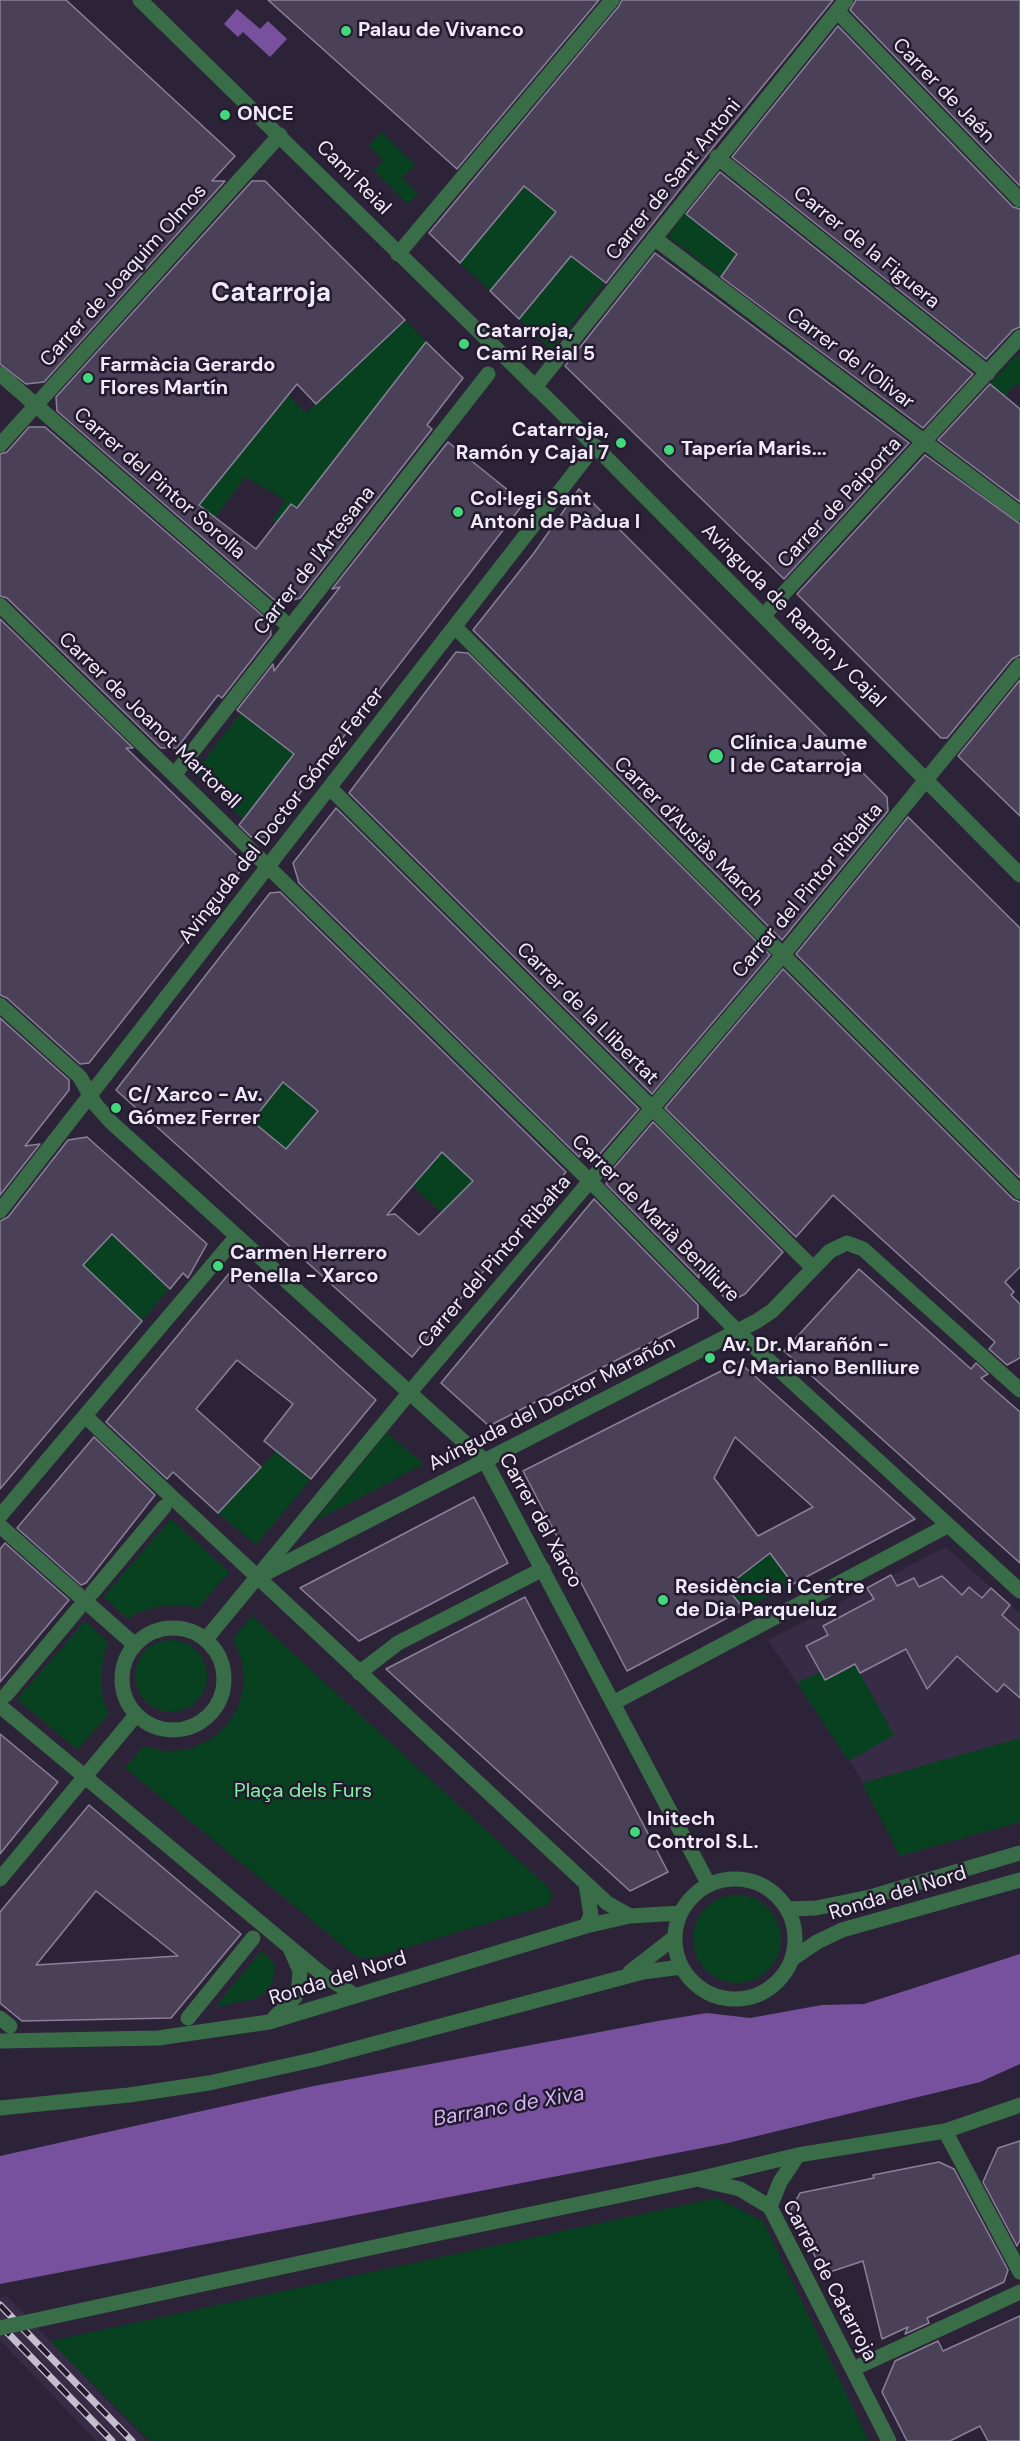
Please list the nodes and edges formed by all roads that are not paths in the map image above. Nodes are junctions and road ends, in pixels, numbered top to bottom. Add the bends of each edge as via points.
1 (140, 0) edge
2 (612, 0) edge
3 (841, 5) edge
4 (280, 135) junction
5 (717, 157) junction
6 (1020, 200) edge
7 (654, 238) junction
8 (398, 254) junction
9 (1020, 337) edge
10 (988, 373) junction
11 (0, 374) edge
12 (488, 374) dead end
13 (535, 387) junction
14 (37, 405) junction
15 (926, 442) junction
16 (0, 445) edge
17 (595, 446) junction
18 (1020, 514) edge
19 (0, 605) edge
20 (763, 616) junction
21 (290, 627) junction
22 (455, 627) junction
23 (1020, 665) edge
24 (175, 774) junction
25 (926, 780) junction
26 (331, 789) junction
27 (268, 868) junction
28 (1020, 875) edge
29 (782, 956) junction
30 (0, 1005) edge
31 (91, 1096) junction
32 (653, 1110) junction
33 (591, 1182) junction
34 (1020, 1192) edge
35 (0, 1211) edge
36 (237, 1236) junction
37 (813, 1268) junction
38 (738, 1332) junction
39 (1017, 1382) edge
40 (410, 1392) junction
41 (85, 1416) junction
42 (485, 1461) junction
43 (164, 1508) dead end
44 (0, 1516) edge
45 (0, 1526) edge
46 (947, 1526) junction
47 (543, 1569) junction
48 (258, 1577) junction
49 (1020, 1591) edge
50 (92, 1593) dead end
51 (78, 1609) dead end
52 (206, 1639) junction
53 (135, 1645) junction
54 (359, 1673) junction
55 (3, 1701) edge
56 (613, 1703) junction
57 (136, 1715) junction
58 (84, 1776) junction
59 (1020, 1853) edge
60 (0, 1879) edge
61 (1020, 1880) edge
62 (586, 1884) junction
63 (709, 1885) junction
64 (787, 1909) junction
65 (681, 1913) junction
66 (630, 1916) junction
67 (586, 1926) junction
68 (675, 1937) junction
69 (253, 1938) dead end
70 (285, 1941) junction
71 (792, 1959) junction
72 (681, 1967) junction
73 (620, 1978) junction
74 (356, 1996) junction
75 (188, 2018) dead end
76 (269, 2022) junction
77 (0, 2041) edge
78 (1020, 2104) edge
79 (0, 2108) edge
80 (945, 2131) junction
81 (798, 2155) junction
82 (698, 2179) junction
83 (770, 2207) junction
84 (1020, 2272) edge
85 (1020, 2292) edge
86 (0, 2328) edge
87 (853, 2369) junction
88 (889, 2441) edge

1 - 4 street, Camí Reial
2 - 8 street
3 - 5 street, Carrer de Sant Antoni
3 - 6 street, Carrer de Jaén
4 - 8 street, Camí Reial
4 - 14 street, Carrer de Joaquim Olmos
5 - 7 street, Carrer de Sant Antoni
5 - 10 street, Carrer de la Figuera
7 - 13 street, Carrer de Sant Antoni
7 - 15 street, Carrer de l'Olivar
8 - 13 street, Camí Reial
9 - 10 street, Carrer de Paiporta
10 - 15 street, Carrer de Paiporta
11 - 14 street, Carrer del Pintor Sorolla
12 - 21 street, Carrer de l'Artesana
13 - 17 street, Avinguda de Ramón y Cajal
14 - 16 street, Carrer de Joaquim Olmos
14 - 21 street, Carrer del Pintor Sorolla
15 - 18 street, Carrer de l'Olivar
15 - 20 street, Carrer de Paiporta
17 - 20 street, Avinguda de Ramón y Cajal
17 - 22 street, Avinguda del Doctor Gómez Ferrer
19 - 24 street, Carrer de Joanot Martorell
20 - 25 street, Avinguda de Ramón y Cajal
21 - 24 street, Carrer de l'Artesana
22 - 26 street, Avinguda del Doctor Gómez Ferrer
22 - 29 street, Carrer d'Ausiàs March
23 - 25 street, Carrer del Pintor Ribalta
24 - 27 street, Carrer de Joanot Martorell
25 - 28 street, Avinguda de Ramón y Cajal
25 - 29 street, Carrer del Pintor Ribalta
26 - 27 street, Avinguda del Doctor Gómez Ferrer
26 - 32 street, Carrer de la Llibertat
27 - 31 street, Avinguda del Doctor Gómez Ferrer
27 - 33 street, Carrer de Marià Benlliure
29 - 32 street, Carrer del Pintor Ribalta
29 - 34 street, Carrer d'Ausiàs March
30 - 31 street, Carrer del Xarco via 80,1077
31 - 35 street, Avinguda del Doctor Gómez Ferrer
31 - 36 street, Carrer del Xarco via 111,1122
32 - 33 street, Carrer del Pintor Ribalta
32 - 37 street, Carrer de la Llibertat
33 - 38 street, Carrer de Marià Benlliure
33 - 40 street, Carrer del Pintor Ribalta
36 - 40 street, Carrer del Xarco
36 - 41 street
37 - 38 street, Avinguda del Doctor Marañón via 772,1311
37 - 39 street, Avinguda del Doctor Marañón via 830,1251 847,1243 862,1249
38 - 42 street, Avinguda del Doctor Marañón
38 - 46 street, Carrer de Marià Benlliure
40 - 42 street, Carrer del Xarco
40 - 48 street, Carrer del Pintor Ribalta
41 - 44 street
41 - 48 street
42 - 47 street, Carrer del Xarco
42 - 48 street, Avinguda del Doctor Marañón
43 - 50 street
45 - 53 street
46 - 49 street, Carrer de Marià Benlliure
46 - 56 street
47 - 54 street via 398,1643
47 - 56 street, Carrer del Xarco
48 - 52 street
48 - 54 street
51 - 55 street
52 - 53 street via 192,1631 169,1629 147,1635
52 - 57 street via 224,1667 220,1700 211,1714 182,1730 150,1725
53 - 57 street via 123,1673 128,1702
54 - 62 street
55 - 58 street
56 - 63 street, Carrer del Xarco
57 - 58 street
58 - 60 street
58 - 70 street
59 - 64 street, Ronda del Nord via 861,1899
61 - 71 street, Ronda del Nord via 842,1930
62 - 66 street via 606,1903
62 - 67 street via 591,1915
63 - 64 street via 727,1880 753,1882 775,1892
63 - 65 street
64 - 71 street via 794,1924
65 - 66 street, Ronda del Nord
65 - 68 street
66 - 67 street, Ronda del Nord
67 - 74 street, Ronda del Nord
68 - 72 street
68 - 73 street
69 - 75 street
70 - 74 street via 338,1986
70 - 76 street via 300,1971 299,1984 295,1997
71 - 72 street via 783,1976 768,1990 750,1998 730,2000 710,1995 693,1983
72 - 73 street
73 - 79 street via 318,2059 190,2086
74 - 76 street, Ronda del Nord
76 - 77 street, Ronda del Nord via 158,2038
78 - 80 street
80 - 81 street
80 - 84 street
81 - 82 street
81 - 83 street via 780,2182
82 - 83 street, Carrer de Catarroja via 740,2189
82 - 86 street, bridge
83 - 87 street, Carrer de Catarroja
85 - 87 street
87 - 88 street, Carrer de Catarroja

